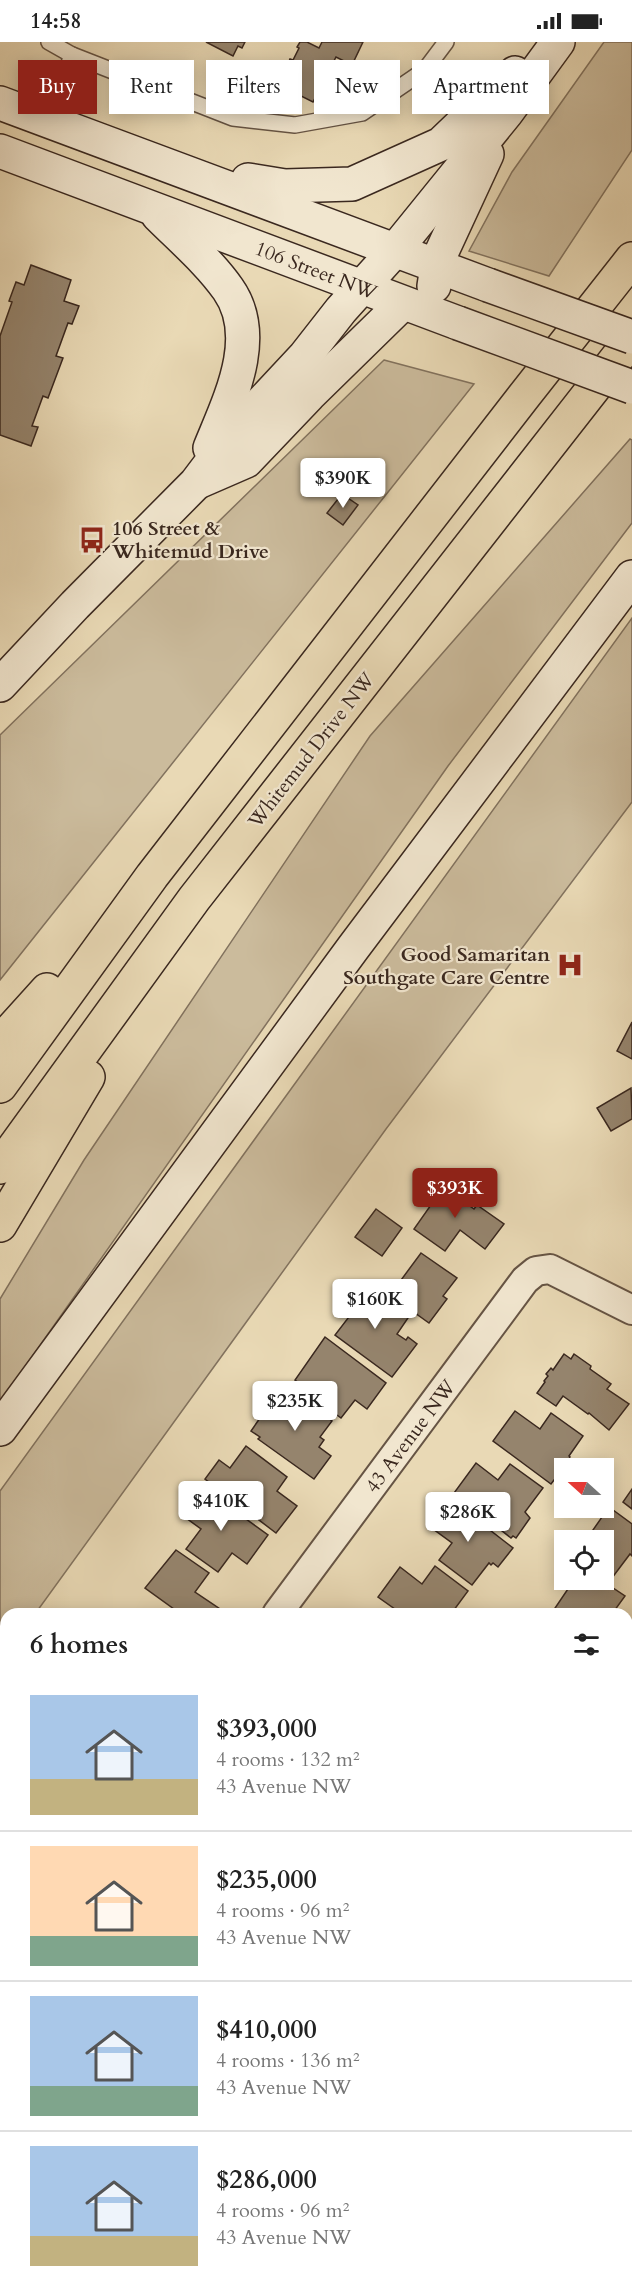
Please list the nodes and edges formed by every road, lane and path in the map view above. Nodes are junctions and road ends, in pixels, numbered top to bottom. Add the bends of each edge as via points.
1 (49, 42) edge
2 (446, 42) edge
3 (548, 42) edge
4 (558, 42) edge
5 (72, 55) junction
6 (545, 60) edge
7 (0, 103) edge
8 (505, 114) edge
9 (506, 114) edge
10 (48, 121) junction
11 (0, 151) edge
12 (172, 166) junction
13 (153, 209) junction
14 (396, 249) junction
15 (632, 259) edge
16 (436, 266) junction
17 (361, 287) junction
18 (402, 304) junction
19 (449, 320) junction
20 (632, 338) edge
21 (632, 387) edge
22 (196, 483) junction
23 (632, 577) edge
24 (0, 685) edge
25 (152, 876) junction
26 (194, 899) junction
27 (0, 1042) edge
28 (0, 1086) edge
29 (0, 1167) edge
30 (0, 1225) edge
31 (632, 1311) edge
32 (0, 1429) edge
33 (281, 1608) edge

1 - 5 lane
2 - 5 lane via 425,70 362,113 295,125 233,118
3 - 12 street via 441,144 352,184 285,186
4 - 6 street
5 - 10 lane
7 - 10 street
8 - 14 street
9 - 16 street
10 - 12 street
11 - 13 street, 106 Street NW
12 - 14 street
13 - 17 street, 106 Street NW
13 - 22 street via 229,291 243,330 238,372
14 - 16 street
14 - 17 street
14 - 18 street
15 - 25 highway
16 - 19 street via 434,298
16 - 20 street, bridge
17 - 18 street, 106 Street NW
17 - 22 street via 305,356 236,430
18 - 19 street, 106 Street NW
18 - 22 street via 246,460
19 - 21 street, 106 Street NW, bridge
20 - 26 highway, Whitemud Drive NW
22 - 24 street
23 - 32 street via 353,948
25 - 27 highway
25 - 28 highway
26 - 29 highway, Whitemud Drive NW
26 - 30 highway
31 - 33 street, 43 Avenue NW via 550,1269 536,1271 525,1280

